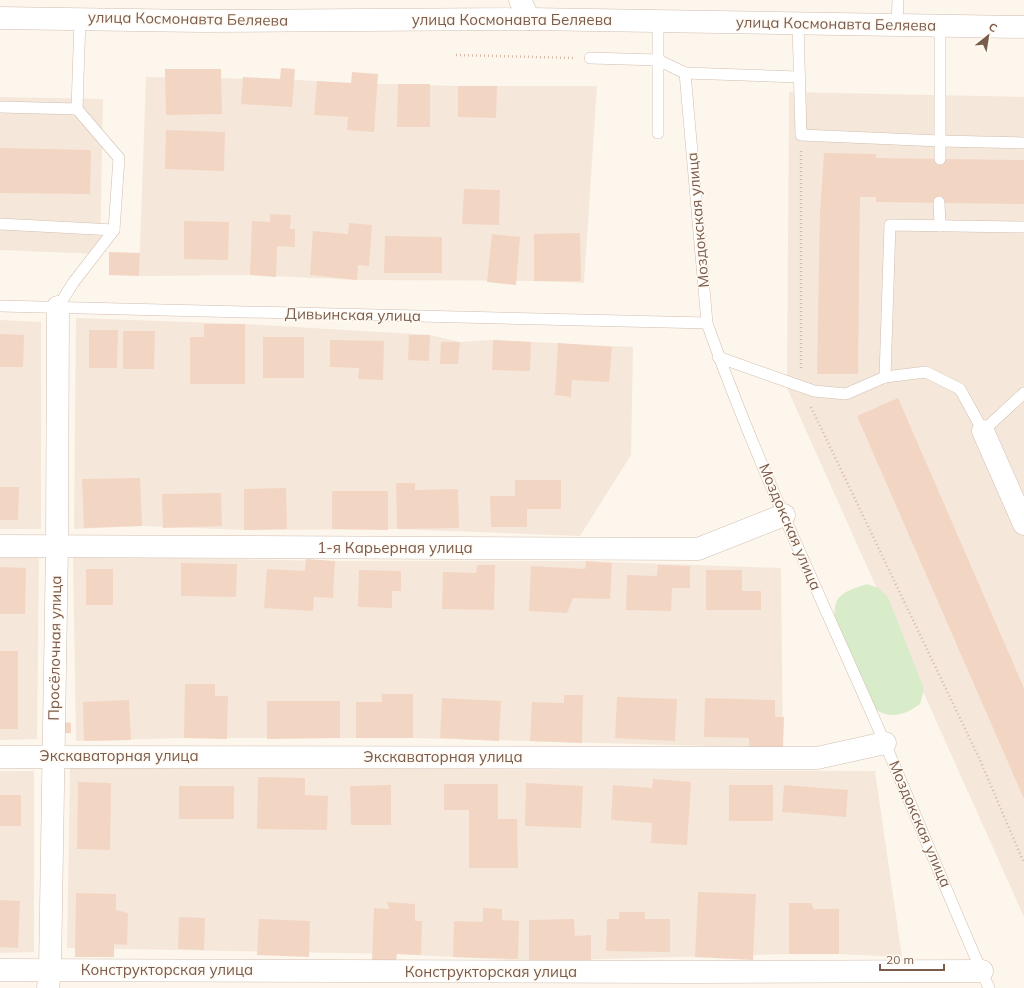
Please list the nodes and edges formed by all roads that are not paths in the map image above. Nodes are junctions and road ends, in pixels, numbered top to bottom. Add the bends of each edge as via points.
1 (898, 0) edge
2 (524, 10) edge
3 (0, 18) edge
4 (80, 18) junction
5 (658, 21) junction
6 (798, 23) junction
7 (897, 25) junction
8 (940, 25) junction
9 (1024, 27) edge
10 (590, 58) road end
11 (658, 60) junction
12 (685, 73) junction
13 (799, 77) junction
14 (0, 107) edge
15 (78, 110) junction
16 (658, 133) dead end
17 (940, 141) junction
18 (1024, 143) edge
19 (940, 159) dead end
20 (939, 202) dead end
21 (0, 224) edge
22 (940, 226) junction
23 (1024, 227) edge
24 (114, 230) junction
25 (0, 306) edge
26 (58, 307) junction
27 (706, 324) junction
28 (718, 357) junction
29 (885, 378) junction
30 (1024, 393) edge
31 (983, 431) junction
32 (784, 515) junction
33 (1024, 524) edge
34 (0, 546) edge
35 (57, 546) junction
36 (885, 743) junction
37 (54, 756) junction
38 (0, 757) edge
39 (0, 970) edge
40 (49, 979) edge
41 (695, 980) edge
42 (986, 980) edge

1 - 7 lane
2 - 4 street, улица Космонавта Беляева via 200,20
2 - 5 street, улица Космонавта Беляева
3 - 4 street, улица Космонавта Беляева
4 - 15 lane
5 - 6 street, улица Космонавта Беляева
5 - 11 lane
6 - 7 street, улица Космонавта Беляева
6 - 13 lane
7 - 8 street, улица Космонавта Беляева
8 - 9 street, улица Космонавта Беляева
8 - 17 lane
10 - 11 lane
11 - 12 lane
11 - 16 lane
12 - 13 lane
12 - 27 lane, Моздокская улица
13 - 17 lane via 801,135
14 - 15 lane
15 - 24 lane via 119,158
17 - 18 lane
17 - 19 lane
20 - 22 lane
21 - 24 lane
22 - 23 lane
22 - 29 lane via 890,225
24 - 26 lane
25 - 26 lane, Дивьинская улица
26 - 27 lane, Дивьинская улица
26 - 35 street, Просёлочная улица
27 - 28 lane, Моздокская улица
28 - 29 lane via 814,391 846,394
28 - 32 lane, Моздокская улица
29 - 31 lane via 926,372 960,389
30 - 31 lane
31 - 33 street
32 - 35 street, 1-я Карьерная улица via 698,549
32 - 36 lane, Моздокская улица
34 - 35 street, 1-я Карьерная улица
35 - 37 street, Просёлочная улица
36 - 37 street, Экскаваторная улица via 817,758
36 - 42 lane, Моздокская улица
37 - 38 street, Экскаваторная улица
37 - 40 street, Просёлочная улица
39 - 40 street, Конструкторская улица
40 - 41 street, Конструкторская улица
41 - 42 street, Конструкторская улица

